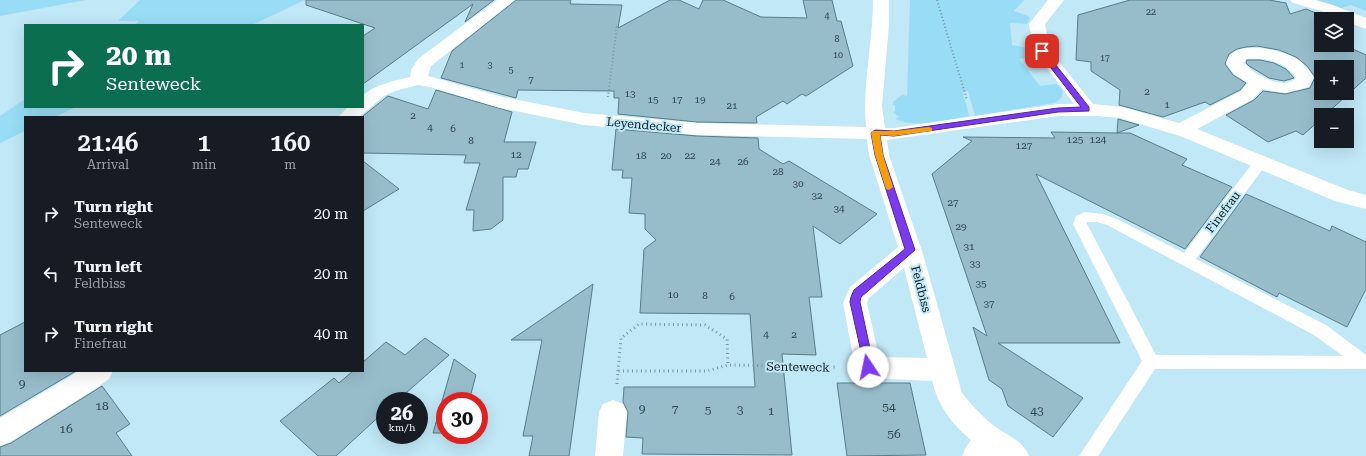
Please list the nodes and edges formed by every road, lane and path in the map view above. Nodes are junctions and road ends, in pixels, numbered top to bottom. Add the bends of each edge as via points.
1 (507, 0) edge
2 (881, 0) edge
3 (937, 0) edge
4 (1056, 0) edge
5 (1298, 0) edge
6 (1366, 24) edge
7 (617, 25) dead end
8 (418, 80) junction
9 (1259, 82) dead end
10 (364, 103) edge
11 (359, 108) edge
12 (1086, 109) junction
13 (348, 116) edge
14 (604, 122) junction
15 (974, 123) junction
16 (1181, 130) junction
17 (875, 133) junction
18 (1260, 163) junction
19 (1366, 202) edge
20 (910, 250) junction
21 (1186, 261) junction
22 (1151, 362) junction
23 (1365, 363) edge
24 (728, 365) junction
25 (868, 367) junction
26 (943, 370) junction
27 (618, 371) junction
28 (99, 372) edge
29 (613, 412) joint
30 (0, 433) edge
31 (983, 448) edge
32 (609, 456) edge
33 (1015, 456) edge
34 (1088, 456) edge

1 - 8 street via 424,63
2 - 17 street, Feldbiss via 882,25 873,106
3 - 15 path
4 - 12 street via 1037,24 1042,51
5 - 6 street via 1327,8
7 - 14 path
8 - 10 street via 389,87
8 - 14 street, Leyendecker via 543,112
9 - 16 street via 1247,95
11 - 13 street
12 - 15 street via 1058,110
12 - 16 street via 1122,113
14 - 17 street, Leyendecker via 697,129
15 - 17 street via 894,134
16 - 18 street
17 - 20 street, Feldbiss via 879,155
18 - 19 street via 1342,196
18 - 21 lane, Finefrau
20 - 25 street via 856,297
20 - 26 street, Feldbiss
21 - 22 lane via 1112,222 1098,217 1081,219 1080,224
21 - 23 lane via 1320,330
22 - 23 lane
22 - 34 lane
24 - 25 path, Senteweck
24 - 27 path, Senteweck via 708,371
24 - 27 path via 727,339 705,325 639,324 621,338
25 - 26 street
26 - 31 street, Feldbiss via 950,397
27 - 29 path
28 - 30 street
29 - 32 street
31 - 33 street, Feldbiss

